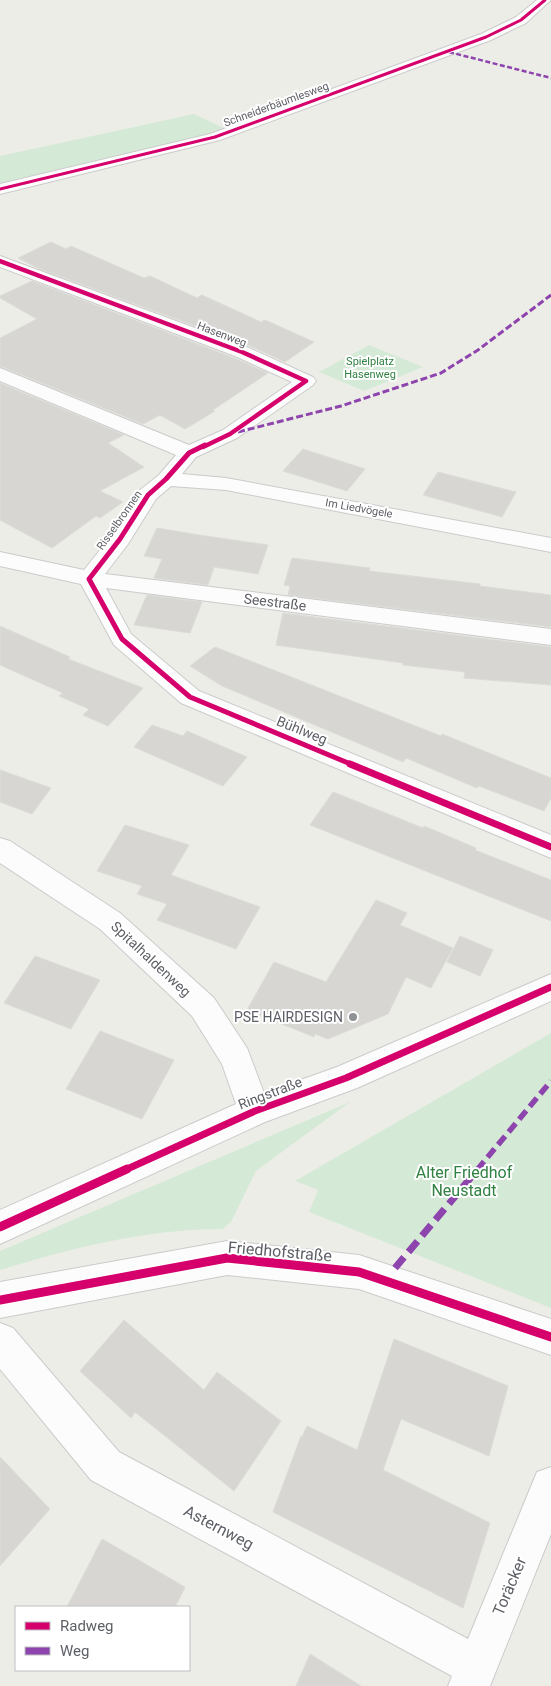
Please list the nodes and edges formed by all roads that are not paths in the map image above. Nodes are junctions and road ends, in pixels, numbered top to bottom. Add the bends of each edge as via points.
1 (545, 0) edge
2 (0, 189) edge
3 (0, 261) edge
4 (0, 374) edge
5 (189, 452) junction
6 (166, 479) junction
7 (551, 545) edge
8 (0, 559) edge
9 (88, 579) junction
10 (551, 637) edge
11 (551, 847) edge
12 (0, 849) edge
13 (551, 987) edge
14 (255, 1111) junction
15 (0, 1227) edge
16 (0, 1300) edge
17 (551, 1336) edge
18 (0, 1341) edge
19 (551, 1486) edge
20 (472, 1676) edge

1 - 2 street, Schneiderbäumlesweg via 521,20 486,37 215,137
3 - 5 street, Hasenweg via 242,352 306,381 230,434
4 - 5 street
5 - 6 street, Risselbronnen
6 - 7 street, Im Liedvögele via 226,484
6 - 9 street, Risselbronnen via 148,495 120,539
8 - 9 street, Seestraße
9 - 10 street, Seestraße
9 - 11 street, Bühlweg via 122,640 190,697
12 - 14 street, Spitalhaldenweg via 110,921 203,1007 236,1058
13 - 14 street, Ringstraße via 346,1078
14 - 15 street, Ringstraße
16 - 17 street, Friedhofstraße via 227,1258 359,1272
18 - 20 street, Asternweg via 105,1466
19 - 20 street, Toräcker

